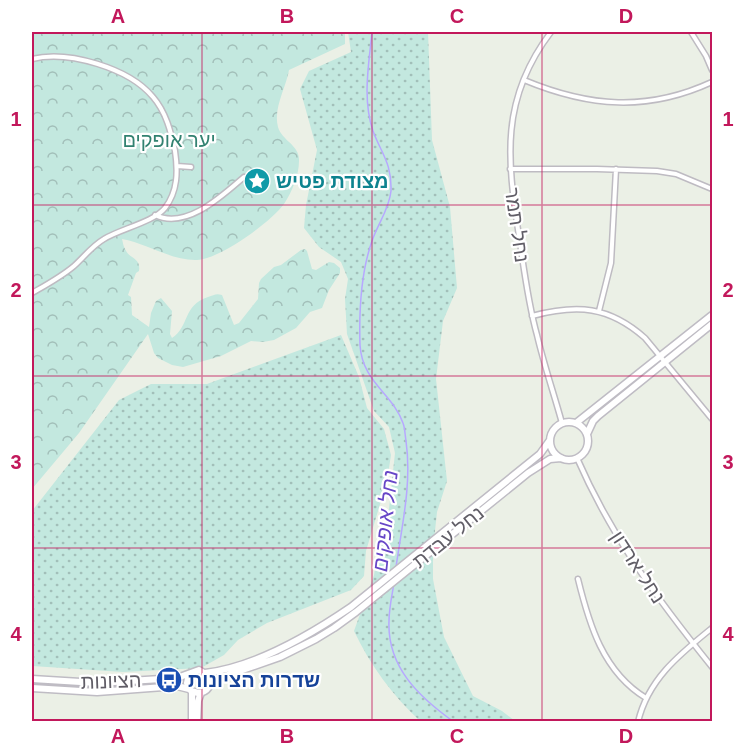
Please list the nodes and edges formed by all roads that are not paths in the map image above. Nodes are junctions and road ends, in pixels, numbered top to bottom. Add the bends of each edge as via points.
1 (551, 32) edge
2 (691, 32) edge
3 (32, 59) edge
4 (712, 70) edge
5 (524, 80) junction
6 (712, 82) edge
7 (177, 166) junction
8 (191, 167) dead end
9 (510, 169) junction
10 (616, 169) junction
11 (244, 177) dead end
12 (712, 189) edge
13 (155, 215) junction
14 (32, 293) edge
15 (599, 311) junction
16 (712, 315) edge
17 (532, 316) junction
18 (712, 324) edge
19 (663, 360) junction
20 (712, 419) edge
21 (562, 423) junction
22 (576, 423) junction
23 (587, 434) junction
24 (550, 440) junction
25 (561, 458) junction
26 (577, 458) junction
27 (578, 579) dead end
28 (712, 628) edge
29 (693, 644) junction
30 (712, 667) edge
31 (205, 673) junction
32 (189, 674) junction
33 (32, 679) edge
34 (210, 684) junction
35 (32, 688) edge
36 (191, 690) junction
37 (201, 693) junction
38 (646, 698) junction
39 (192, 722) edge
40 (197, 722) edge
41 (638, 722) edge

1 - 5 street, נחל תמר
2 - 4 street
3 - 7 street via 63,56 129,77 153,96 166,118
5 - 6 street via 579,99 618,104 665,99
5 - 9 street, נחל תמר via 510,137
7 - 8 street
7 - 13 street via 178,176 169,201
9 - 10 street
9 - 17 street, נחל תמר
10 - 12 street via 676,174
10 - 15 street via 611,262
11 - 13 street via 202,210 177,218
13 - 14 street via 106,238 75,265
15 - 17 street via 569,308
15 - 19 street via 632,327
16 - 19 street
17 - 21 street, נחל תמר
18 - 19 street
19 - 20 street
19 - 22 street
19 - 23 street via 598,416
21 - 22 street
21 - 24 street via 553,430
22 - 23 street
23 - 26 street via 588,445
24 - 25 street via 553,451
24 - 31 street, נחל עבדת via 540,454 335,618 277,651
25 - 26 street
25 - 34 street, נחל עבדת via 539,465 316,639
26 - 29 street, נחל ארדון via 619,541
27 - 38 street via 587,617 602,651 631,688
28 - 29 street
29 - 30 street, נחל ארדון
29 - 38 street via 662,673
31 - 32 street via 197,670
31 - 34 street
32 - 33 street, הציונות via 97,683
32 - 36 street via 187,683
34 - 37 street
35 - 36 street, הציונות via 97,692 177,686
36 - 37 street
36 - 39 street
37 - 40 street
38 - 41 street

